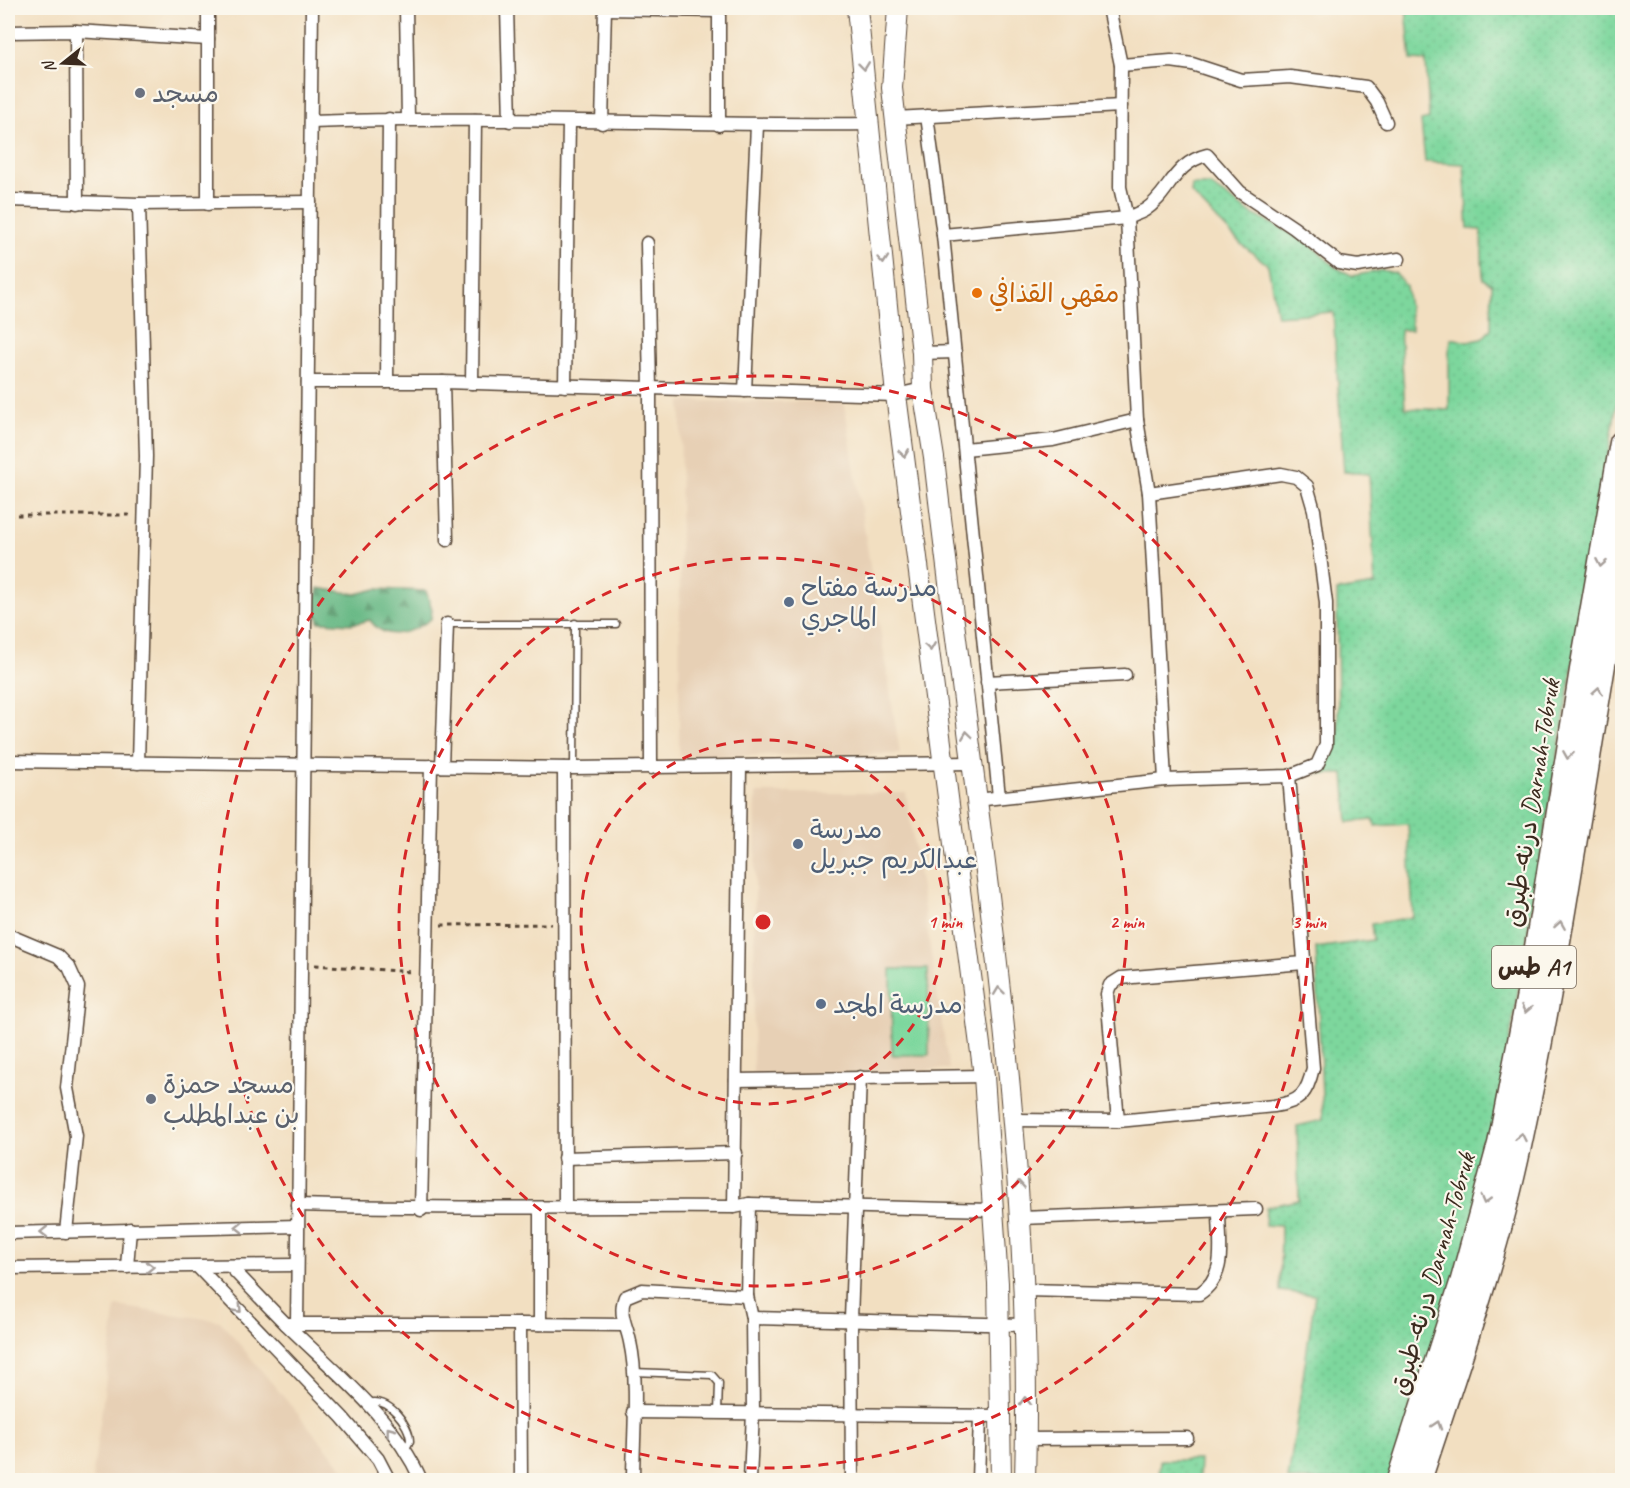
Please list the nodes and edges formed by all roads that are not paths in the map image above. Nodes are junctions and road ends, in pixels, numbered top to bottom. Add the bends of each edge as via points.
1 (208, 8) edge
2 (312, 8) edge
3 (406, 8) edge
4 (507, 8) edge
5 (605, 8) edge
6 (857, 8) edge
7 (898, 8) edge
8 (1109, 8) edge
9 (719, 9) edge
10 (76, 31) junction
11 (8, 32) edge
12 (208, 39) junction
13 (1120, 65) junction
14 (1121, 106) junction
15 (927, 116) junction
16 (895, 118) junction
17 (389, 119) junction
18 (408, 119) junction
19 (475, 120) junction
20 (510, 121) junction
21 (311, 122) junction
22 (569, 122) junction
23 (1386, 122) dead end
24 (602, 123) junction
25 (870, 124) junction
26 (719, 125) junction
27 (757, 125) junction
28 (8, 200) edge
29 (310, 202) junction
30 (78, 203) junction
31 (139, 204) junction
32 (208, 204) junction
33 (1128, 218) junction
34 (943, 235) junction
35 (647, 243) dead end
36 (1399, 259) dead end
37 (955, 352) junction
38 (922, 354) junction
39 (308, 382) junction
40 (387, 382) junction
41 (443, 382) junction
42 (472, 383) junction
43 (565, 386) junction
44 (650, 388) junction
45 (923, 389) junction
46 (745, 391) junction
47 (896, 395) junction
48 (1137, 420) junction
49 (1623, 443) edge
50 (965, 448) junction
51 (1149, 493) junction
52 (447, 540) dead end
53 (1623, 553) edge
54 (575, 623) junction
55 (447, 624) joint
56 (616, 624) dead end
57 (1125, 675) dead end
58 (987, 682) junction
59 (8, 761) edge
60 (138, 763) junction
61 (303, 763) junction
62 (971, 763) junction
63 (945, 765) junction
64 (436, 766) junction
65 (569, 768) junction
66 (651, 768) junction
67 (740, 768) junction
68 (1289, 776) junction
69 (1165, 780) junction
70 (999, 797) junction
71 (976, 800) junction
72 (8, 935) edge
73 (1304, 963) junction
74 (984, 1076) junction
75 (860, 1077) junction
76 (736, 1080) junction
77 (1015, 1120) junction
78 (1118, 1121) junction
79 (736, 1153) junction
80 (564, 1158) junction
81 (749, 1204) junction
82 (298, 1205) junction
83 (565, 1206) junction
84 (856, 1206) junction
85 (734, 1207) junction
86 (540, 1208) junction
87 (1256, 1209) dead end
88 (422, 1210) junction
89 (991, 1210) junction
90 (1219, 1212) junction
91 (1021, 1218) junction
92 (298, 1226) junction
93 (130, 1229) junction
94 (66, 1232) junction
95 (8, 1233) edge
96 (297, 1265) junction
97 (230, 1266) junction
98 (127, 1267) junction
99 (198, 1267) junction
100 (8, 1268) edge
101 (1024, 1290) junction
102 (747, 1296) junction
103 (752, 1318) junction
104 (851, 1319) junction
105 (998, 1323) junction
106 (292, 1324) junction
107 (520, 1324) junction
108 (540, 1324) junction
109 (1023, 1325) junction
110 (624, 1326) junction
111 (633, 1372) junction
112 (633, 1412) junction
113 (718, 1412) junction
114 (753, 1412) junction
115 (852, 1416) junction
116 (980, 1416) junction
117 (1001, 1416) junction
118 (1187, 1438) dead end
119 (1026, 1439) junction
120 (389, 1480) edge
121 (421, 1480) edge
122 (521, 1480) edge
123 (633, 1480) edge
124 (750, 1480) edge
125 (852, 1480) edge
126 (978, 1480) edge
127 (1001, 1480) edge
128 (1025, 1480) edge
129 (1399, 1480) edge
130 (1419, 1480) edge

1 - 12 street
2 - 21 street
3 - 18 street
4 - 20 street
5 - 9 street
5 - 24 street
6 -> 25 main road
7 - 16 main road via 892,60
8 - 13 street
9 - 26 street
10 - 11 street
10 - 12 street
10 - 30 street
12 - 32 street
13 - 14 street
13 - 23 street via 1171,61 1241,80 1290,77 1365,87
14 - 15 street
14 - 33 street via 1120,187
15 - 16 street
15 - 34 street
16 - 38 main road
17 - 18 street
17 - 21 street
17 - 40 street
18 - 19 street
19 - 20 street
19 - 42 street
20 - 22 street
21 - 29 street
22 - 24 street
22 - 43 street
24 - 26 street
25 - 27 street
25 -> 47 main road
26 - 27 street
27 - 46 street
28 - 30 street
29 - 32 street
29 - 39 street
30 - 31 street
31 - 32 street
31 - 60 street via 146,456
33 - 34 street
33 - 36 street via 1146,209 1171,178 1196,157 1207,155 1240,192 1339,263 1358,266
33 - 48 street
34 - 37 street
35 - 44 street
37 - 38 street
37 - 50 street
38 - 45 main road
39 - 40 street
39 - 61 street
40 - 41 street
41 - 42 street
41 - 52 street
42 - 43 street
43 - 44 street
44 - 46 street
44 - 66 street
45 - 47 street
62 -> 45 main road
46 - 47 street
47 -> 63 main road
48 - 50 street via 1053,440
48 - 51 street
49 -> 129 highway, درنه-طبرق Darnah-Tobruk / طس A1 via 1500,1144 1463,1280
50 - 58 street
51 - 68 street via 1281,474 1296,477 1306,486 1314,510 1326,603 1326,745 1317,765
51 - 69 street
130 -> 53 highway, درنه-طبرق Darnah-Tobruk / طس A1 via 1482,1286 1519,1148
54 - 55 lane
54 - 56 lane
54 - 65 lane
55 - 64 street
57 - 58 street
58 - 70 street
59 - 60 street
60 - 61 street
61 - 64 street
61 - 82 street
62 - 63 street
62 - 71 main road
63 - 67 street
63 - 74 main road
64 - 65 street
64 - 88 street via 427,925
65 - 66 street
65 - 80 street
66 - 67 street
67 - 76 street
68 - 69 street
68 - 73 street
69 - 70 street
70 - 71 street
77 -> 71 main road
72 - 94 street via 58,956 69,967 78,987 67,1088 76,1137
73 - 78 street via 1313,1068 1309,1087 1300,1097 1290,1104
73 - 78 street via 1121,978 1110,985 1107,994
74 - 75 street
74 - 89 main road
75 - 76 street
75 - 84 street
76 - 79 street
77 - 78 street
91 -> 77 main road
79 - 80 street
79 - 85 street
80 - 83 street
81 - 84 street
81 - 85 street
81 - 102 street
82 - 88 street
82 - 92 street
83 - 85 street
83 - 86 street
84 - 89 street
84 - 104 street
86 - 88 street
86 - 108 street
87 - 90 street
89 - 105 main road
90 - 91 street
90 - 101 street via 1220,1264 1216,1280 1199,1294
91 - 101 main road
92 -> 93 street
92 - 96 street
93 - 94 street
93 - 98 street
94 -> 95 street
96 - 97 street
96 - 106 street
97 - 99 street
97 - 106 street
98 -> 99 street
98 - 100 street
99 -> 120 street via 342,1417 378,1459
101 - 109 main road
102 - 103 street
102 - 110 street via 642,1290 626,1298 622,1305
103 - 104 street
103 - 114 street
104 - 105 street
104 - 115 street
105 - 109 street
105 - 117 main road
106 - 107 street
121 -> 106 street via 405,1450 369,1403
107 - 108 street
107 - 122 street
108 - 110 street
119 -> 109 main road
110 - 111 street via 630,1341
111 - 112 street
111 - 113 lane via 712,1375 719,1383
112 - 113 street
112 - 123 street
113 - 114 street
114 - 115 street
114 - 124 street
115 - 116 street
115 - 125 street
116 - 117 street
116 - 126 street
117 - 127 main road
118 - 119 street
119 - 128 main road

